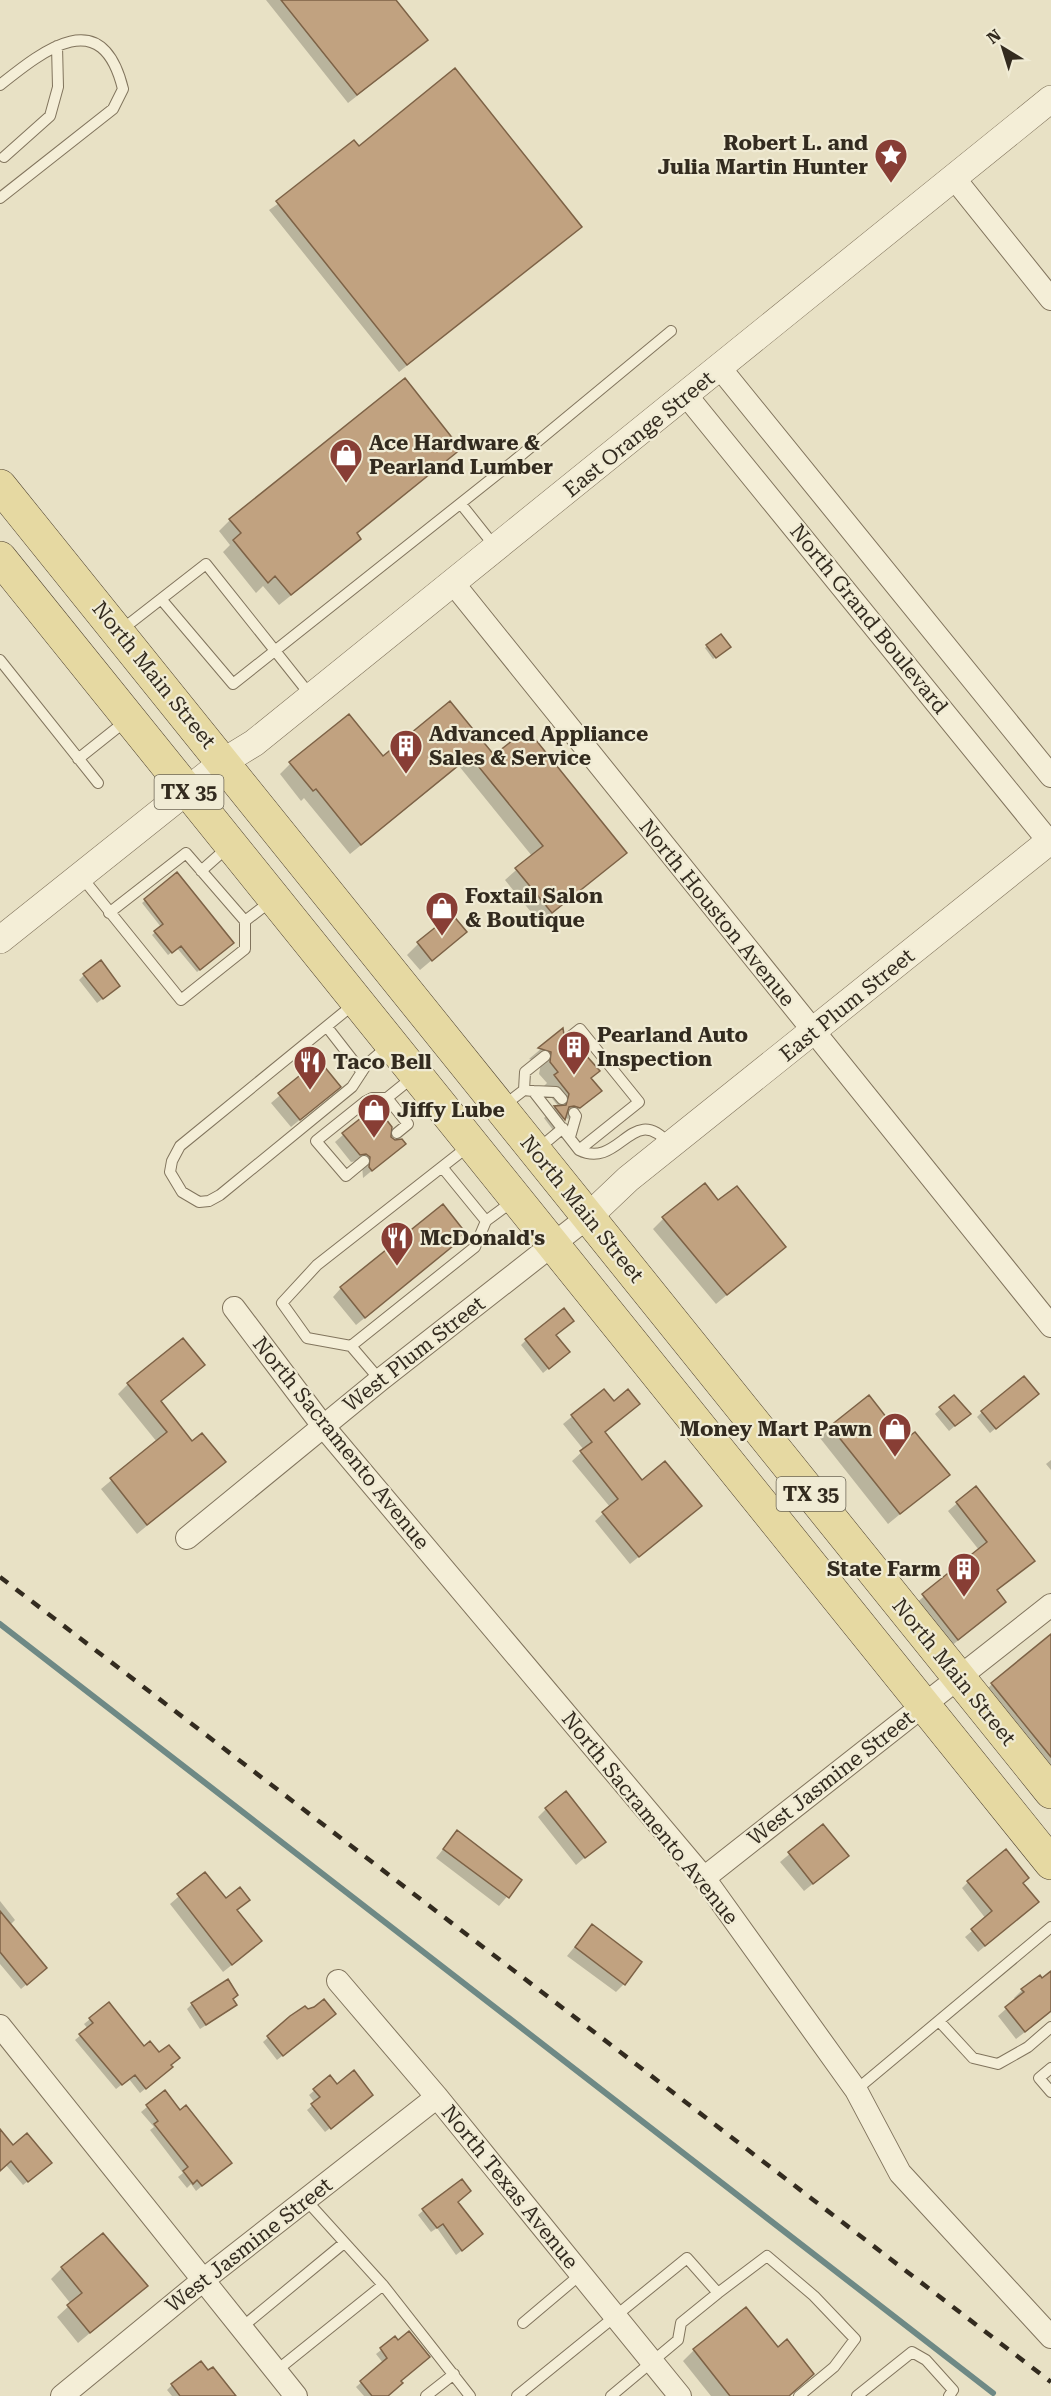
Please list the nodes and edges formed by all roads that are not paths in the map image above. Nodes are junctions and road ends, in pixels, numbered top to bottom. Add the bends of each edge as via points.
1 (57, 46) junction
2 (0, 85) edge
3 (1051, 99) edge
4 (4, 157) dead end
5 (954, 178) junction
6 (0, 198) edge
7 (1051, 299) edge
8 (671, 331) dead end
9 (720, 368) junction
10 (686, 395) junction
11 (0, 486) edge
12 (461, 504) junction
13 (496, 548) junction
14 (1, 562) edge
15 (453, 583) junction
16 (161, 599) junction
17 (119, 631) junction
18 (275, 651) junction
19 (0, 660) edge
20 (311, 697) junction
21 (129, 719) junction
22 (78, 759) junction
23 (223, 762) junction
24 (1051, 776) edge
25 (98, 783) dead end
26 (187, 790) junction
27 (1050, 842) edge
28 (231, 845) junction
29 (201, 871) junction
30 (80, 875) junction
31 (274, 898) junction
32 (109, 913) junction
33 (245, 921) junction
34 (5, 932) edge
35 (357, 1002) junction
36 (327, 1028) junction
37 (813, 1032) junction
38 (570, 1036) dead end
39 (391, 1043) junction
40 (545, 1056) dead end
41 (362, 1072) junction
42 (416, 1075) junction
43 (519, 1096) junction
44 (387, 1098) junction
45 (562, 1099) dead end
46 (574, 1113) dead end
47 (397, 1133) dead end
48 (566, 1133) junction
49 (471, 1144) junction
50 (670, 1146) junction
51 (579, 1150) junction
52 (535, 1152) junction
53 (364, 1161) dead end
54 (442, 1167) junction
55 (516, 1199) junction
56 (588, 1217) junction
57 (486, 1221) junction
58 (553, 1245) junction
59 (234, 1308) dead end
60 (1051, 1326) edge
61 (351, 1346) junction
62 (380, 1380) junction
63 (323, 1426) junction
64 (187, 1538) dead end
65 (1051, 1605) edge
66 (958, 1678) junction
67 (924, 1705) junction
68 (1051, 1792) edge
69 (1051, 1863) edge
70 (704, 1878) junction
71 (1051, 1927) edge
72 (338, 1981) dead end
73 (939, 2021) junction
74 (0, 2026) edge
75 (1051, 2027) edge
76 (1051, 2068) edge
77 (856, 2090) junction
78 (1051, 2092) edge
79 (437, 2097) junction
80 (306, 2200) junction
81 (344, 2243) junction
82 (581, 2274) junction
83 (202, 2282) junction
84 (383, 2285) junction
85 (718, 2293) junction
86 (616, 2316) junction
87 (523, 2323) dead end
88 (241, 2328) junction
89 (1051, 2337) edge
90 (652, 2362) junction
91 (276, 2371) junction
92 (454, 2374) junction
93 (62, 2396) edge
94 (296, 2396) edge
95 (426, 2396) edge
96 (470, 2396) edge
97 (517, 2396) edge
98 (611, 2396) edge
99 (680, 2396) edge
100 (799, 2396) edge
101 (857, 2396) edge
102 (949, 2396) edge

1 - 2 lane
1 - 4 lane via 58,87 50,116
1 - 6 lane via 86,39 101,45 117,64 123,89 113,109
3 - 5 street, East Orange Street
5 - 7 street
5 - 9 street, East Orange Street
8 - 12 lane
9 - 10 street, East Orange Street
9 - 24 street, North Grand Boulevard
10 - 13 street, East Orange Street
10 - 27 street, North Grand Boulevard
11 - 17 main road, North Main Street / TX 35
12 - 13 lane
12 - 18 lane
13 - 15 street, East Orange Street
14 - 21 main road, North Main Street / TX 35
15 - 20 street, East Orange Street
15 - 37 street, North Houston Avenue
16 - 17 lane
16 - 18 lane via 233,684
16 - 18 lane via 206,564
17 - 23 main road, North Main Street / TX 35
18 - 20 lane
19 - 22 lane
20 - 23 street, East Orange Street via 254,743
21 - 22 lane
21 - 26 main road, North Main Street / TX 35
22 - 25 lane
23 - 26 street, East Orange Street
23 - 43 main road, North Main Street / TX 35
26 - 28 main road, North Main Street / TX 35
26 - 30 street, East Orange Street
27 - 37 street, East Plum Street
28 - 29 lane
28 - 31 main road, North Main Street / TX 35
29 - 32 lane via 186,853
29 - 33 lane
30 - 32 lane
30 - 34 street, East Orange Street
31 - 33 lane
31 - 35 main road, North Main Street / TX 35
32 - 33 lane via 181,1000 245,949
35 - 36 lane
35 - 39 main road, North Main Street / TX 35
36 - 41 lane
36 - 41 lane via 180,1146 170,1173 189,1198 199,1203 209,1201 352,1087
37 - 50 street, East Plum Street
37 - 60 street, North Houston Avenue
38 - 51 lane via 580,1029 639,1102
39 - 41 lane
39 - 42 main road, North Main Street / TX 35
40 - 43 lane via 525,1072
42 - 44 lane
42 - 49 main road, North Main Street / TX 35
43 - 45 lane via 556,1092
43 - 48 lane
43 - 52 main road, North Main Street / TX 35
44 - 47 lane via 408,1124
44 - 53 lane via 366,1101 316,1141 346,1176
46 - 48 lane
48 - 51 lane
48 - 52 lane
49 - 54 lane
49 - 55 main road, North Main Street / TX 35
50 - 51 lane via 659,1133 642,1129 608,1152
50 - 56 street, East Plum Street
52 - 56 main road, North Main Street / TX 35
54 - 57 lane
54 - 61 lane via 317,1265 282,1303 307,1338
55 - 57 lane
55 - 58 main road, North Main Street / TX 35
56 - 58 street, West Plum Street
56 - 66 main road, North Main Street / TX 35
57 - 61 lane via 475,1247
58 - 62 street, West Plum Street
58 - 67 main road, North Main Street / TX 35
59 - 63 street, North Sacramento Avenue
61 - 62 lane
62 - 63 street, West Plum Street
63 - 64 street, West Plum Street
63 - 70 street, North Sacramento Avenue
65 - 66 street, West Jasmine Street
66 - 67 street, West Jasmine Street
66 - 68 main road, North Main Street / TX 35
67 - 69 main road, North Main Street / TX 35
67 - 70 street, West Jasmine Street
70 - 77 street, North Sacramento Avenue
71 - 73 lane
72 - 79 street, North Texas Avenue
73 - 75 lane via 974,2058 998,2064 1028,2047
73 - 77 lane
74 - 83 street
76 - 78 lane via 1039,2078
77 - 89 street, North Sacramento Avenue via 900,2173
79 - 80 street, West Jasmine Street
79 - 82 street, North Texas Avenue
80 - 81 lane
80 - 83 street, West Jasmine Street
81 - 84 lane
81 - 88 lane
82 - 86 street, North Texas Avenue
82 - 87 lane
83 - 88 street
83 - 93 street, West Jasmine Street
84 - 91 lane
84 - 92 lane
85 - 86 lane via 687,2258
85 - 90 lane via 681,2323 678,2340
85 - 100 lane via 767,2256 814,2296 855,2339 834,2367
86 - 90 street, North Texas Avenue
86 - 97 lane
88 - 91 street
90 - 98 lane
90 - 99 street, North Texas Avenue
91 - 94 street
92 - 95 lane
92 - 96 lane
101 - 102 lane via 912,2352 926,2360 953,2390

